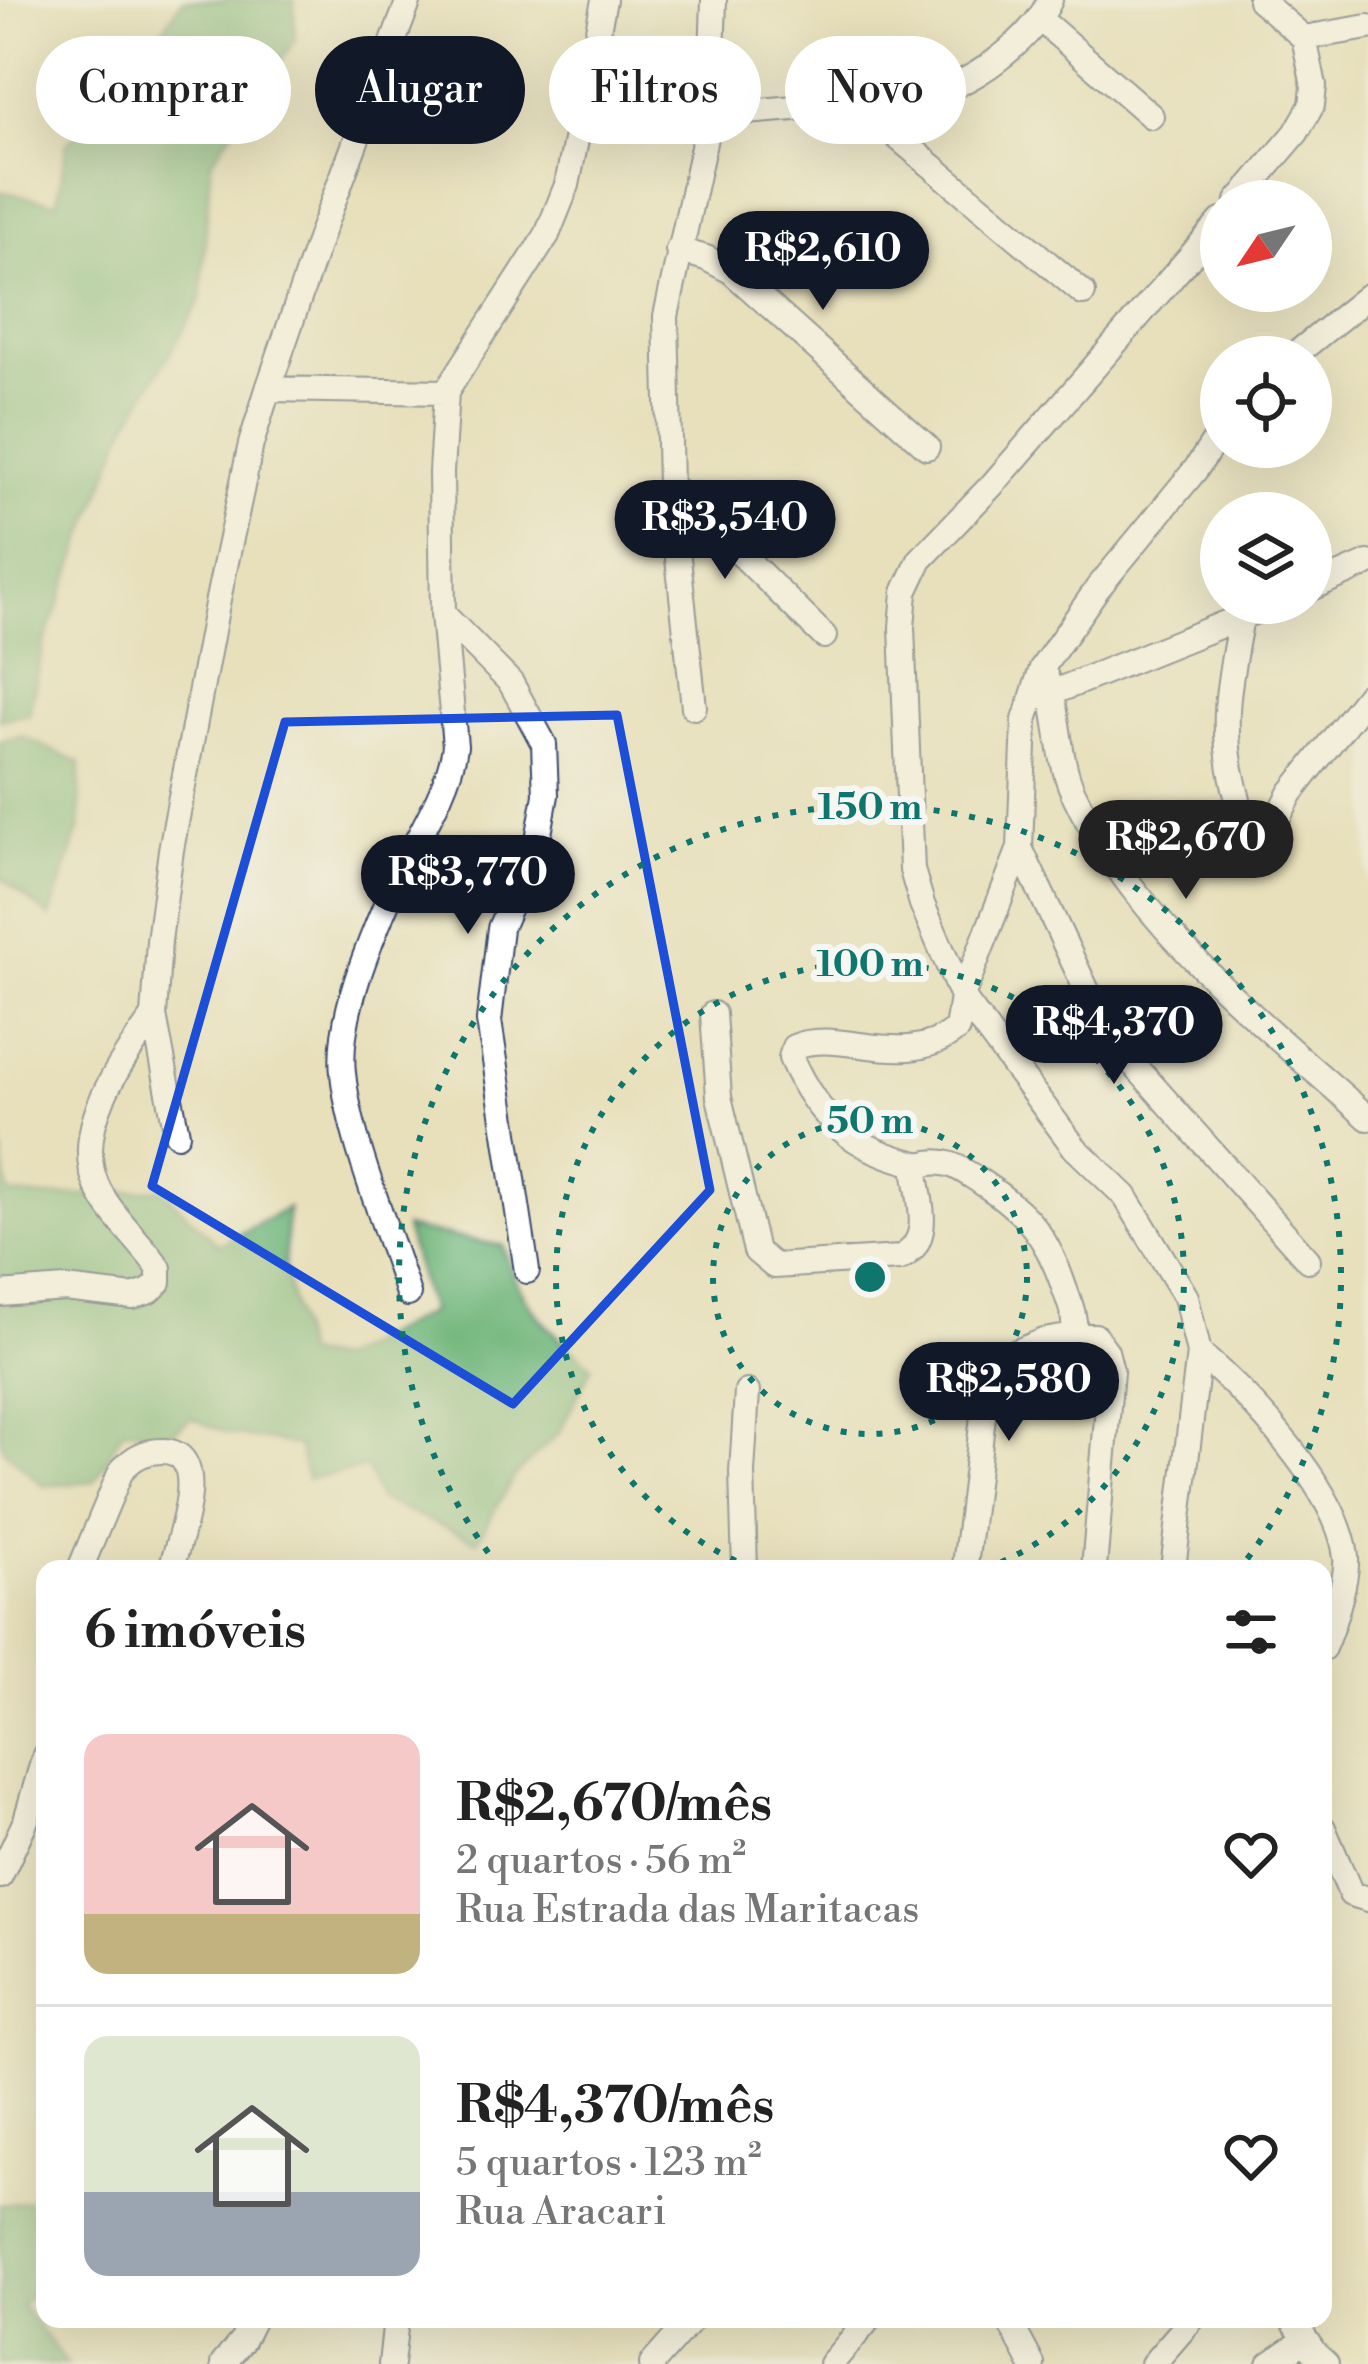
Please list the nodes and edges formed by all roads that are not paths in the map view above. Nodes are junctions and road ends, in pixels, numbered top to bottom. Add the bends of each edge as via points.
1 (409, 0) edge
2 (604, 0) edge
3 (714, 0) edge
4 (1262, 0) edge
5 (1045, 10) edge
6 (1368, 27) edge
7 (713, 36) edge
8 (1304, 38) junction
9 (966, 78) edge
10 (1151, 116) dead end
11 (703, 144) edge
12 (906, 144) edge
13 (1256, 180) edge
14 (1200, 245) edge
15 (678, 250) junction
16 (1083, 293) dead end
17 (1368, 296) edge
18 (1318, 336) edge
19 (268, 389) junction
20 (446, 392) junction
21 (927, 447) dead end
22 (1200, 463) edge
23 (670, 484) junction
24 (1368, 563) edge
25 (1332, 579) edge
26 (443, 614) junction
27 (1226, 624) edge
28 (1240, 624) edge
29 (824, 636) dead end
30 (1042, 668) junction
31 (1054, 692) junction
32 (1368, 695) edge
33 (694, 707) dead end
34 (1020, 848) junction
35 (962, 997) junction
36 (713, 1014) dead end
37 (154, 1016) junction
38 (1368, 1118) edge
39 (177, 1134) dead end
40 (921, 1165) junction
41 (1308, 1259) dead end
42 (527, 1271) dead end
43 (0, 1294) edge
44 (408, 1294) dead end
45 (1074, 1336) junction
46 (1198, 1353) junction
47 (747, 1392) dead end
48 (84, 1560) edge
49 (173, 1560) edge
50 (745, 1560) edge
51 (966, 1560) edge
52 (1095, 1560) edge
53 (1174, 1560) edge
54 (1332, 1616) edge
55 (36, 1786) edge
56 (1332, 1845) edge
57 (0, 1876) edge
58 (1359, 1897) edge
59 (1368, 1924) edge
60 (248, 2328) edge
61 (395, 2328) edge
62 (684, 2328) edge
63 (861, 2328) edge
64 (1012, 2328) edge
65 (1184, 2328) edge
66 (1299, 2329) edge
67 (224, 2364) edge
68 (391, 2364) edge
69 (652, 2364) edge
70 (831, 2364) edge
71 (1032, 2364) edge
72 (1153, 2364) edge
73 (1270, 2364) edge
74 (1327, 2364) edge

1 - 19 street
2 - 20 street via 567,185 548,235
3 - 7 street
4 - 8 street
5 - 9 street
5 - 10 street
6 - 8 street
8 - 13 street via 1312,105
11 - 15 street
12 - 16 street
14 - 35 street via 911,572 902,627 912,870
15 - 21 street via 731,271
15 - 23 street via 666,316
17 - 18 street
19 - 20 street
19 - 37 street via 194,719
20 - 26 street
22 - 30 street
23 - 29 street
23 - 33 street
24 - 25 street
26 - 42 street via 511,683 544,744 538,840 500,928 489,1021
26 - 44 street via 453,764 372,937 342,1071
27 - 31 street
28 - 32 street via 1225,747 1254,842 1268,838 1291,793
30 - 31 street
30 - 34 street via 1025,720
31 - 38 street via 1071,787 1113,860 1234,999
34 - 35 street
34 - 41 street via 1119,1048
35 - 40 street via 957,1029 943,1041 879,1048 806,1041 790,1058 847,1137
35 - 46 street via 1075,1148 1125,1196 1186,1297
36 - 40 street via 719,1097 765,1262 914,1251 923,1234
37 - 39 street
37 - 43 street via 102,1100 90,1152 97,1186 159,1268 159,1282 133,1297 64,1289
40 - 45 street via 951,1163 1037,1227 1054,1255
45 - 51 street via 988,1367
45 - 52 street via 1095,1336 1112,1371
46 - 53 street
46 - 54 street via 1251,1400 1337,1525 1347,1564
47 - 50 street
48 - 49 street via 121,1471 155,1451 177,1452 189,1471
55 - 57 street
56 - 58 street
58 - 59 street
60 - 67 street
61 - 68 street
62 - 69 street
63 - 70 street
64 - 71 street
65 - 72 street
66 - 73 street
66 - 74 street

